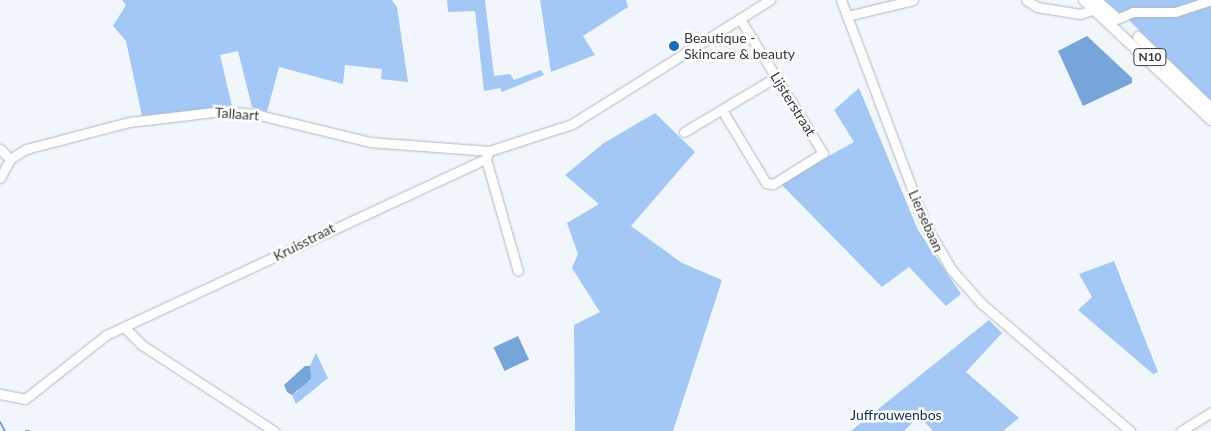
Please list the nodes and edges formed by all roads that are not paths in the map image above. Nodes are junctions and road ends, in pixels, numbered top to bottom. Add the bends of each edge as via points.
1 (770, 0) edge
2 (841, 0) edge
3 (913, 0) edge
4 (1026, 0) edge
5 (1084, 0) edge
6 (1211, 0) edge
7 (1096, 4) edge
8 (847, 16) junction
9 (1118, 18) junction
10 (740, 19) junction
11 (776, 77) junction
12 (1211, 108) edge
13 (722, 110) junction
14 (1211, 120) edge
15 (684, 132) dead end
16 (0, 150) edge
17 (488, 155) junction
18 (10, 159) junction
19 (0, 178) edge
20 (518, 271) dead end
21 (125, 328) junction
22 (0, 394) edge
23 (1211, 412) edge
24 (274, 431) edge
25 (1130, 431) edge
26 (1181, 431) edge

1 - 10 street, Kruisstraat
2 - 8 street, Liersebaan
3 - 8 street
4 - 7 street via 1037,7 1080,14
5 - 7 main road, N10
6 - 9 street via 1175,12 1133,12
7 - 9 main road, N10
7 - 14 main road, N10
8 - 25 street, Liersebaan via 926,226 950,269 982,304
9 - 12 main road, N10
10 - 11 street, Lijsterstraat
10 - 17 street, Kruisstraat via 594,113
11 - 13 street
11 - 13 street, Lijsterstraat via 823,154 773,184 766,183
13 - 15 street
16 - 18 street
17 - 18 street, Tallaart via 370,142 254,114 222,111 129,122 26,149
17 - 20 street
17 - 21 street, Kruisstraat
18 - 19 street
21 - 22 street, Kruisstraat via 92,344 24,399
21 - 24 street via 137,342
23 - 26 street

